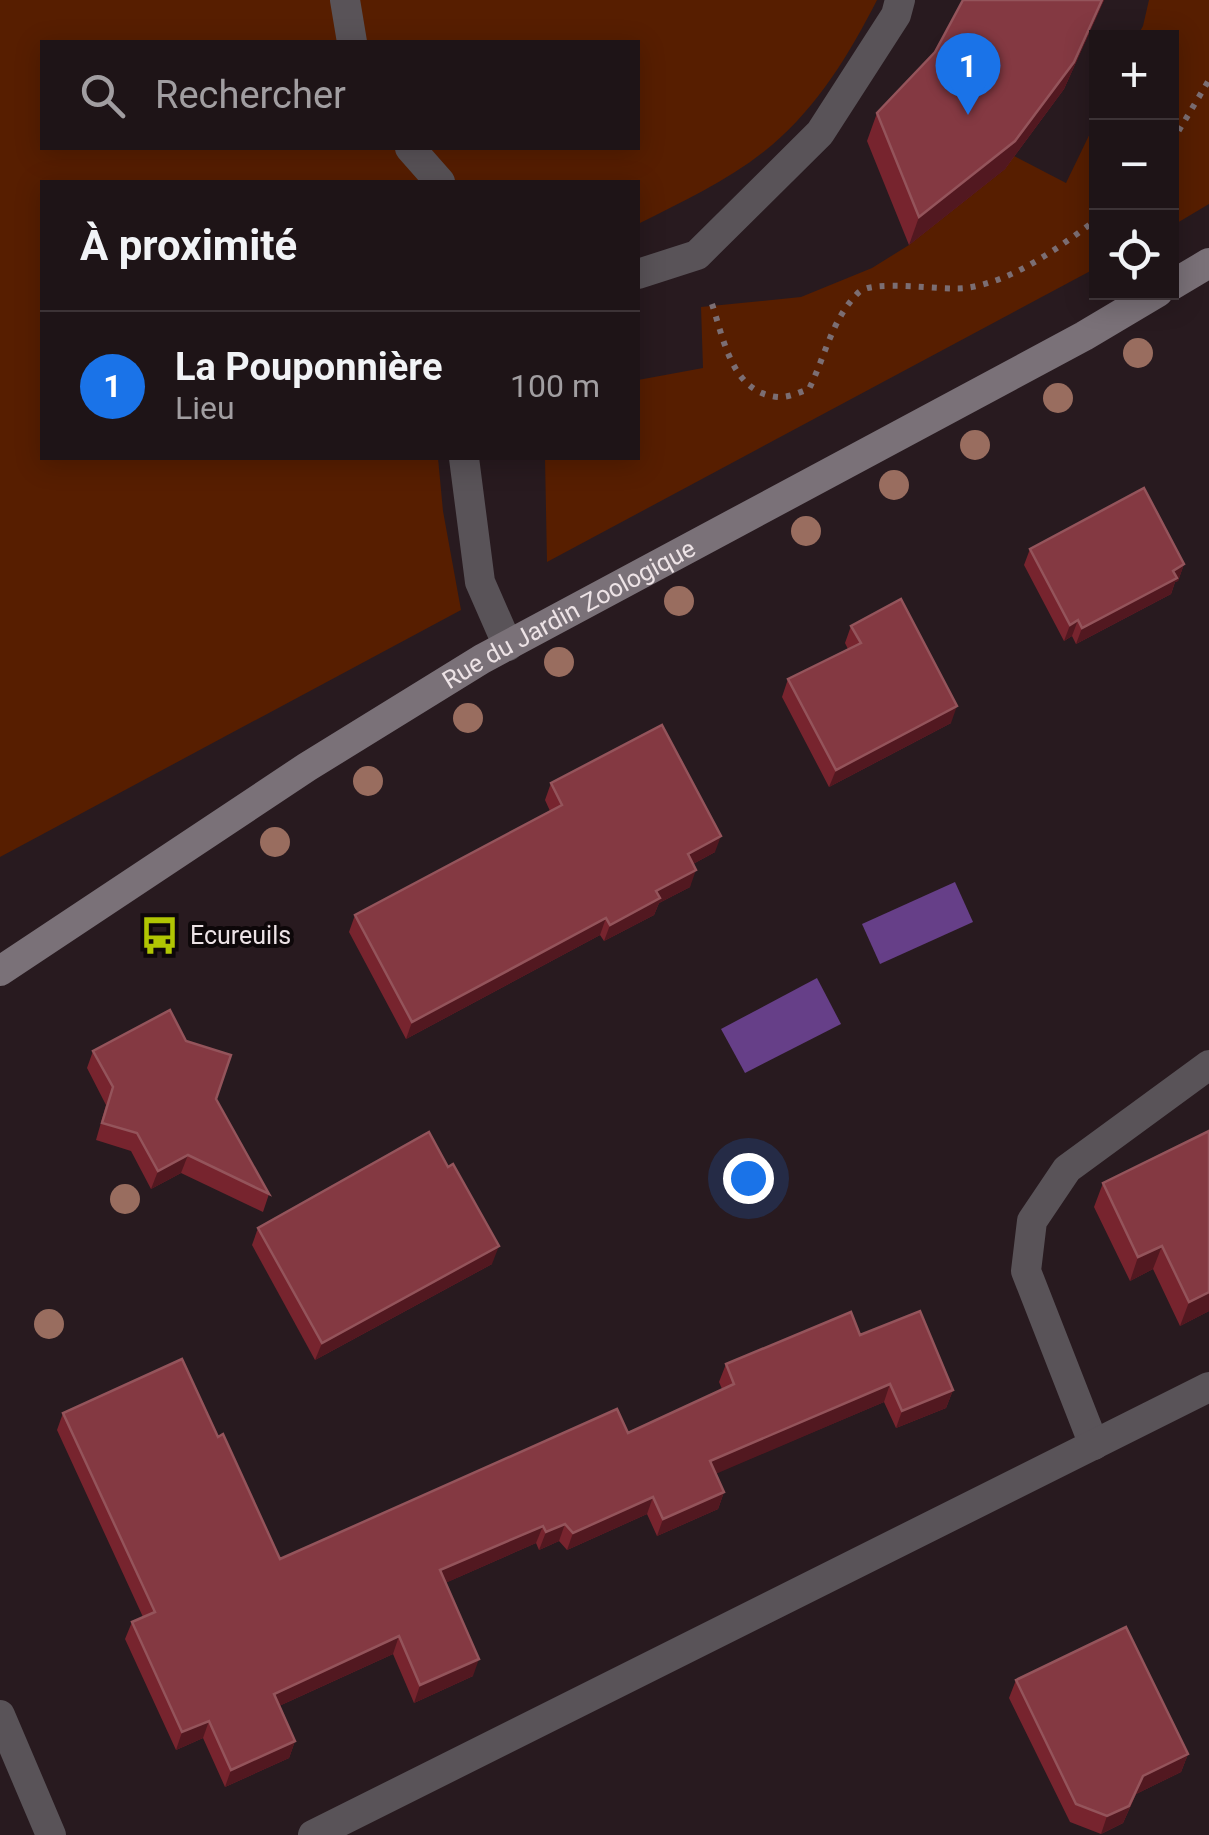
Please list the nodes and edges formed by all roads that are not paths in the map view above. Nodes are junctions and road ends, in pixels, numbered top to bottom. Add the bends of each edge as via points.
1 (344, 0) edge
2 (900, 0) edge
3 (352, 40) edge
4 (412, 150) edge
5 (438, 180) edge
6 (1209, 263) edge
7 (640, 273) edge
8 (1179, 281) edge
9 (1144, 300) edge
10 (464, 460) edge
11 (508, 646) junction
12 (0, 971) edge
13 (1209, 1065) edge
14 (1209, 1388) edge
15 (1094, 1445) junction
16 (0, 1715) edge
17 (52, 1835) edge
18 (313, 1835) edge

1 - 3 street
2 - 7 street via 820,133 697,255
4 - 5 street
6 - 8 main road
9 - 11 main road, Rue du Jardin Zoologique
10 - 11 street via 480,582
11 - 12 main road, Rue du Jardin Zoologique via 307,767
13 - 15 street via 1067,1169 1032,1222 1026,1271
14 - 15 street
15 - 18 street
16 - 17 street

